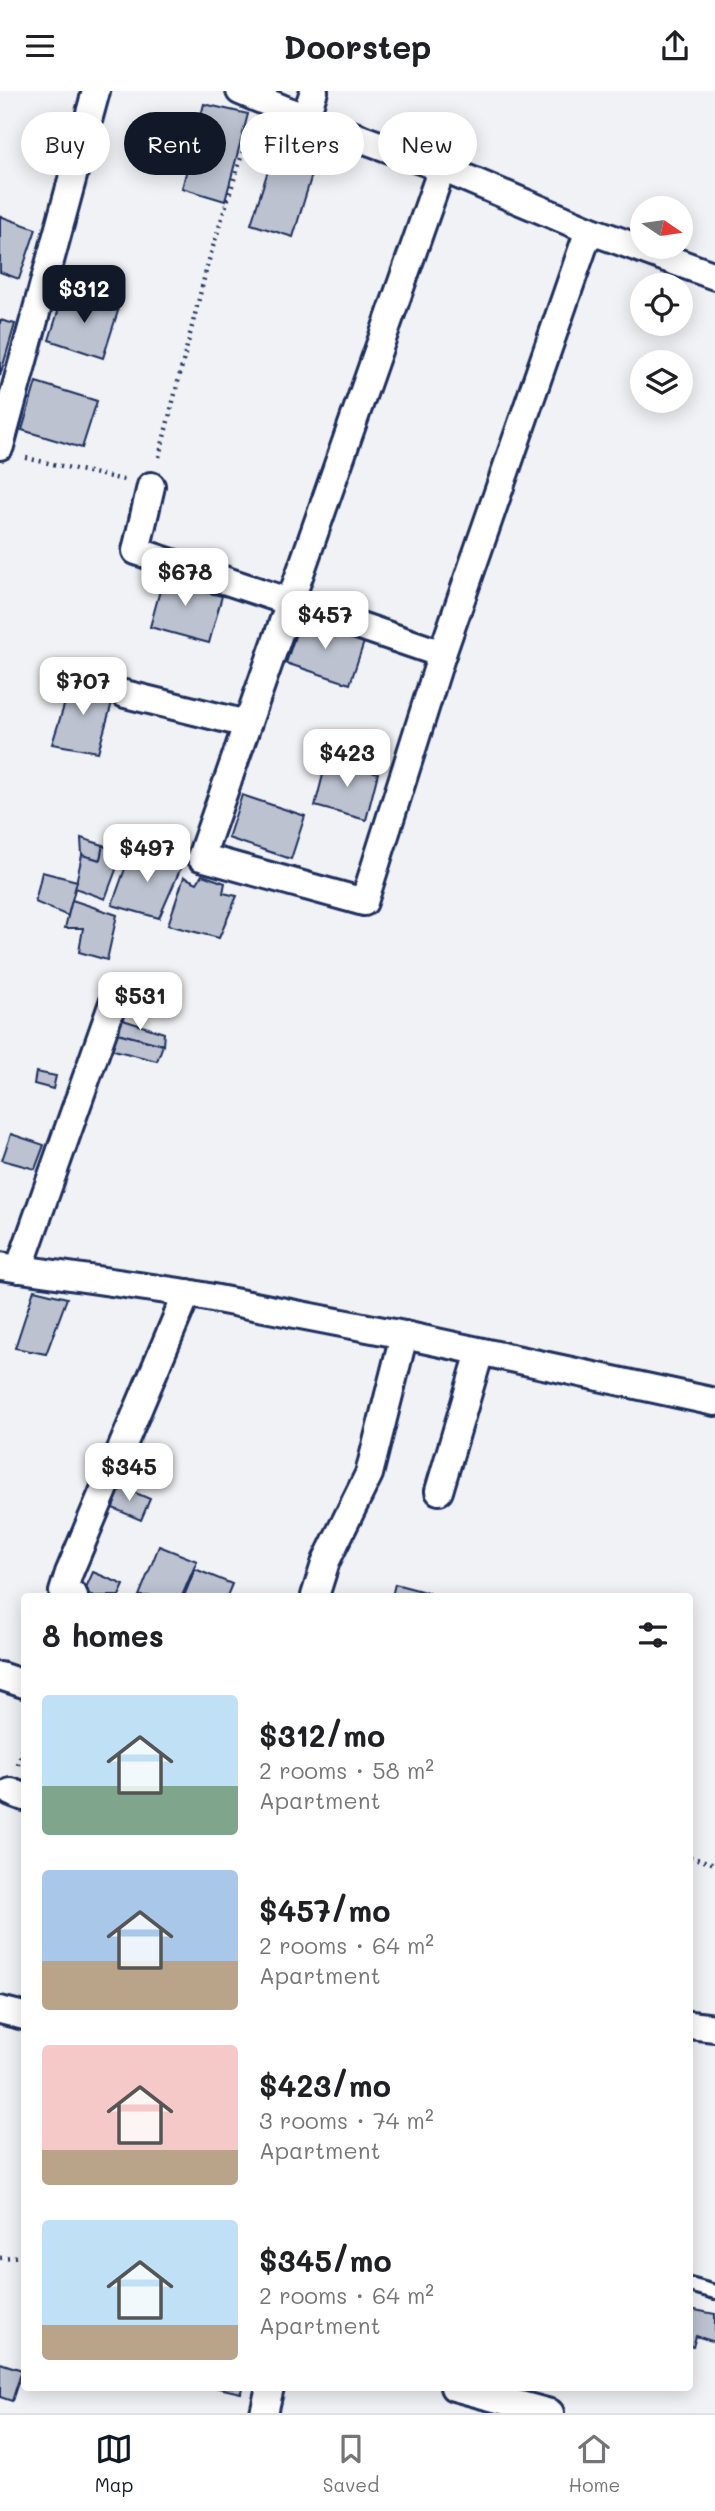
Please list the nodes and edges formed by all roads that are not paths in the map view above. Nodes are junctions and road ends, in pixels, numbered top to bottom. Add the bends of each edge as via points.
1 (96, 91) edge
2 (314, 91) edge
3 (250, 95) edge
4 (291, 112) edge
5 (307, 112) edge
6 (440, 175) edge
7 (459, 175) edge
8 (589, 230) junction
9 (715, 276) edge
10 (0, 446) edge
11 (151, 486) road end
12 (290, 602) junction
13 (442, 654) junction
14 (125, 694) dead end
15 (247, 724) junction
16 (114, 1000) dead end
17 (9, 1268) edge
18 (187, 1293) junction
19 (404, 1335) junction
20 (480, 1352) junction
21 (715, 1402) edge
22 (439, 1491) dead end
23 (66, 1593) edge
24 (316, 1593) edge
25 (0, 1676) edge
26 (21, 1682) edge
27 (0, 2010) edge
28 (21, 2015) edge
29 (693, 2025) edge
30 (715, 2028) edge
31 (693, 2286) edge
32 (715, 2292) edge
33 (269, 2391) edge
34 (469, 2391) edge
35 (264, 2413) edge
36 (551, 2413) edge

1 - 10 street
2 - 5 street
3 - 4 street
6 - 12 street
7 - 8 street
8 - 9 street
8 - 13 street
11 - 12 street via 136,551
12 - 13 street
12 - 15 street
13 - 15 street via 364,902 201,857
14 - 15 street
16 - 17 street
17 - 18 street
18 - 19 street
18 - 23 street via 69,1573
19 - 20 street
19 - 24 street via 369,1474
20 - 21 street
20 - 22 street
25 - 26 street
27 - 28 street
29 - 30 street
31 - 32 lane
33 - 35 street
34 - 36 street

